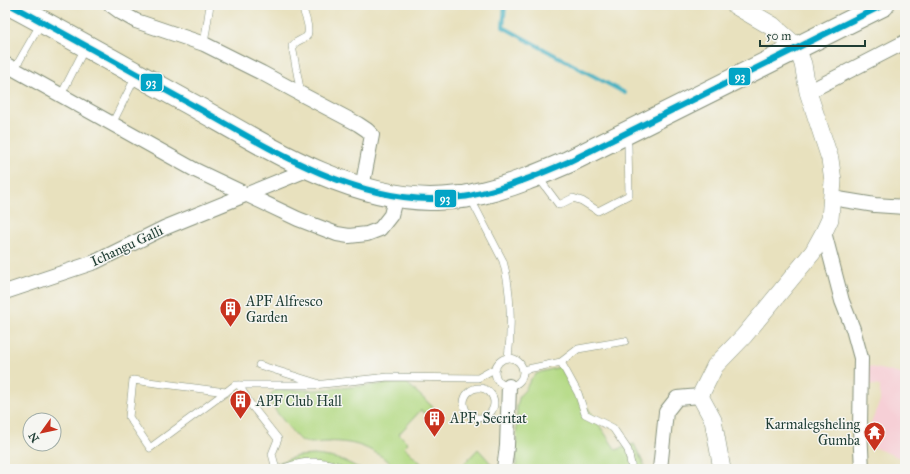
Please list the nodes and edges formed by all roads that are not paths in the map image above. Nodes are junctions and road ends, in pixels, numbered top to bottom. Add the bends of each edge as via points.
1 (11, 5) edge
2 (111, 5) edge
3 (210, 5) edge
4 (302, 5) edge
5 (736, 5) edge
6 (872, 7) edge
7 (42, 22) junction
8 (905, 42) edge
9 (204, 44) junction
10 (86, 46) junction
11 (797, 48) junction
12 (10, 67) edge
13 (137, 74) junction
14 (808, 92) junction
15 (301, 94) junction
16 (61, 96) junction
17 (112, 124) junction
18 (623, 134) junction
19 (309, 169) junction
20 (537, 175) junction
21 (362, 188) junction
22 (246, 194) junction
23 (396, 196) junction
24 (462, 197) junction
25 (832, 198) junction
26 (905, 207) edge
27 (824, 232) junction
28 (5, 292) edge
29 (625, 341) dead end
30 (508, 358) junction
31 (561, 362) junction
32 (259, 365) dead end
33 (496, 368) junction
34 (523, 370) junction
35 (478, 378) junction
36 (323, 384) junction
37 (239, 385) junction
38 (509, 386) junction
39 (478, 388) junction
40 (226, 392) junction
41 (700, 396) junction
42 (276, 469) edge
43 (280, 469) edge
44 (348, 469) edge
45 (504, 469) edge
46 (632, 469) edge
47 (660, 469) edge
48 (722, 469) edge
49 (862, 469) edge

1 - 7 highway
2 - 9 street via 136,21
3 - 9 lane
4 - 15 lane via 308,33 292,46
5 - 11 main road via 772,26
6 - 11 highway
7 - 10 highway
7 - 12 lane
8 - 14 street
9 - 15 street
10 - 13 highway
10 - 16 lane
11 - 14 street via 804,64
11 - 18 highway
12 - 16 street
13 - 17 lane
13 - 19 highway
14 - 25 street via 830,159
15 - 21 street via 358,124 372,135
16 - 17 street
17 - 22 street via 195,170
18 - 20 highway
18 - 20 lane via 628,145 629,195 598,211 573,198 559,204
19 - 21 highway
19 - 22 street, Ichangu Galli
20 - 24 highway via 493,190
21 - 23 highway
22 - 23 street via 298,219 349,236 367,234 380,229 391,215
22 - 28 street, Ichangu Galli via 164,228 95,262
23 - 24 highway via 430,199
24 - 30 lane via 473,203 506,271 510,316
25 - 26 street via 875,206
25 - 27 street via 830,219
27 - 41 street via 813,252 744,336 715,366
27 - 49 street via 842,301 861,358
29 - 31 lane via 578,349
30 - 33 lane via 500,361
30 - 34 lane via 518,360
31 - 34 lane
31 - 46 lane via 578,393 585,414 613,428 628,450
32 - 36 lane
33 - 35 lane
33 - 38 lane via 497,379
34 - 38 lane via 520,380
35 - 36 lane via 388,377
35 - 39 lane
36 - 37 lane
37 - 40 lane via 235,384
37 - 42 lane via 278,439 272,454
38 - 45 street via 507,456
39 - 39 lane via 490,394 493,408 484,417 476,418 465,410 464,403 466,396
40 - 40 lane via 150,448 129,417 132,380
41 - 47 street via 677,398 666,412
41 - 48 street via 713,420
43 - 44 lane via 310,462

